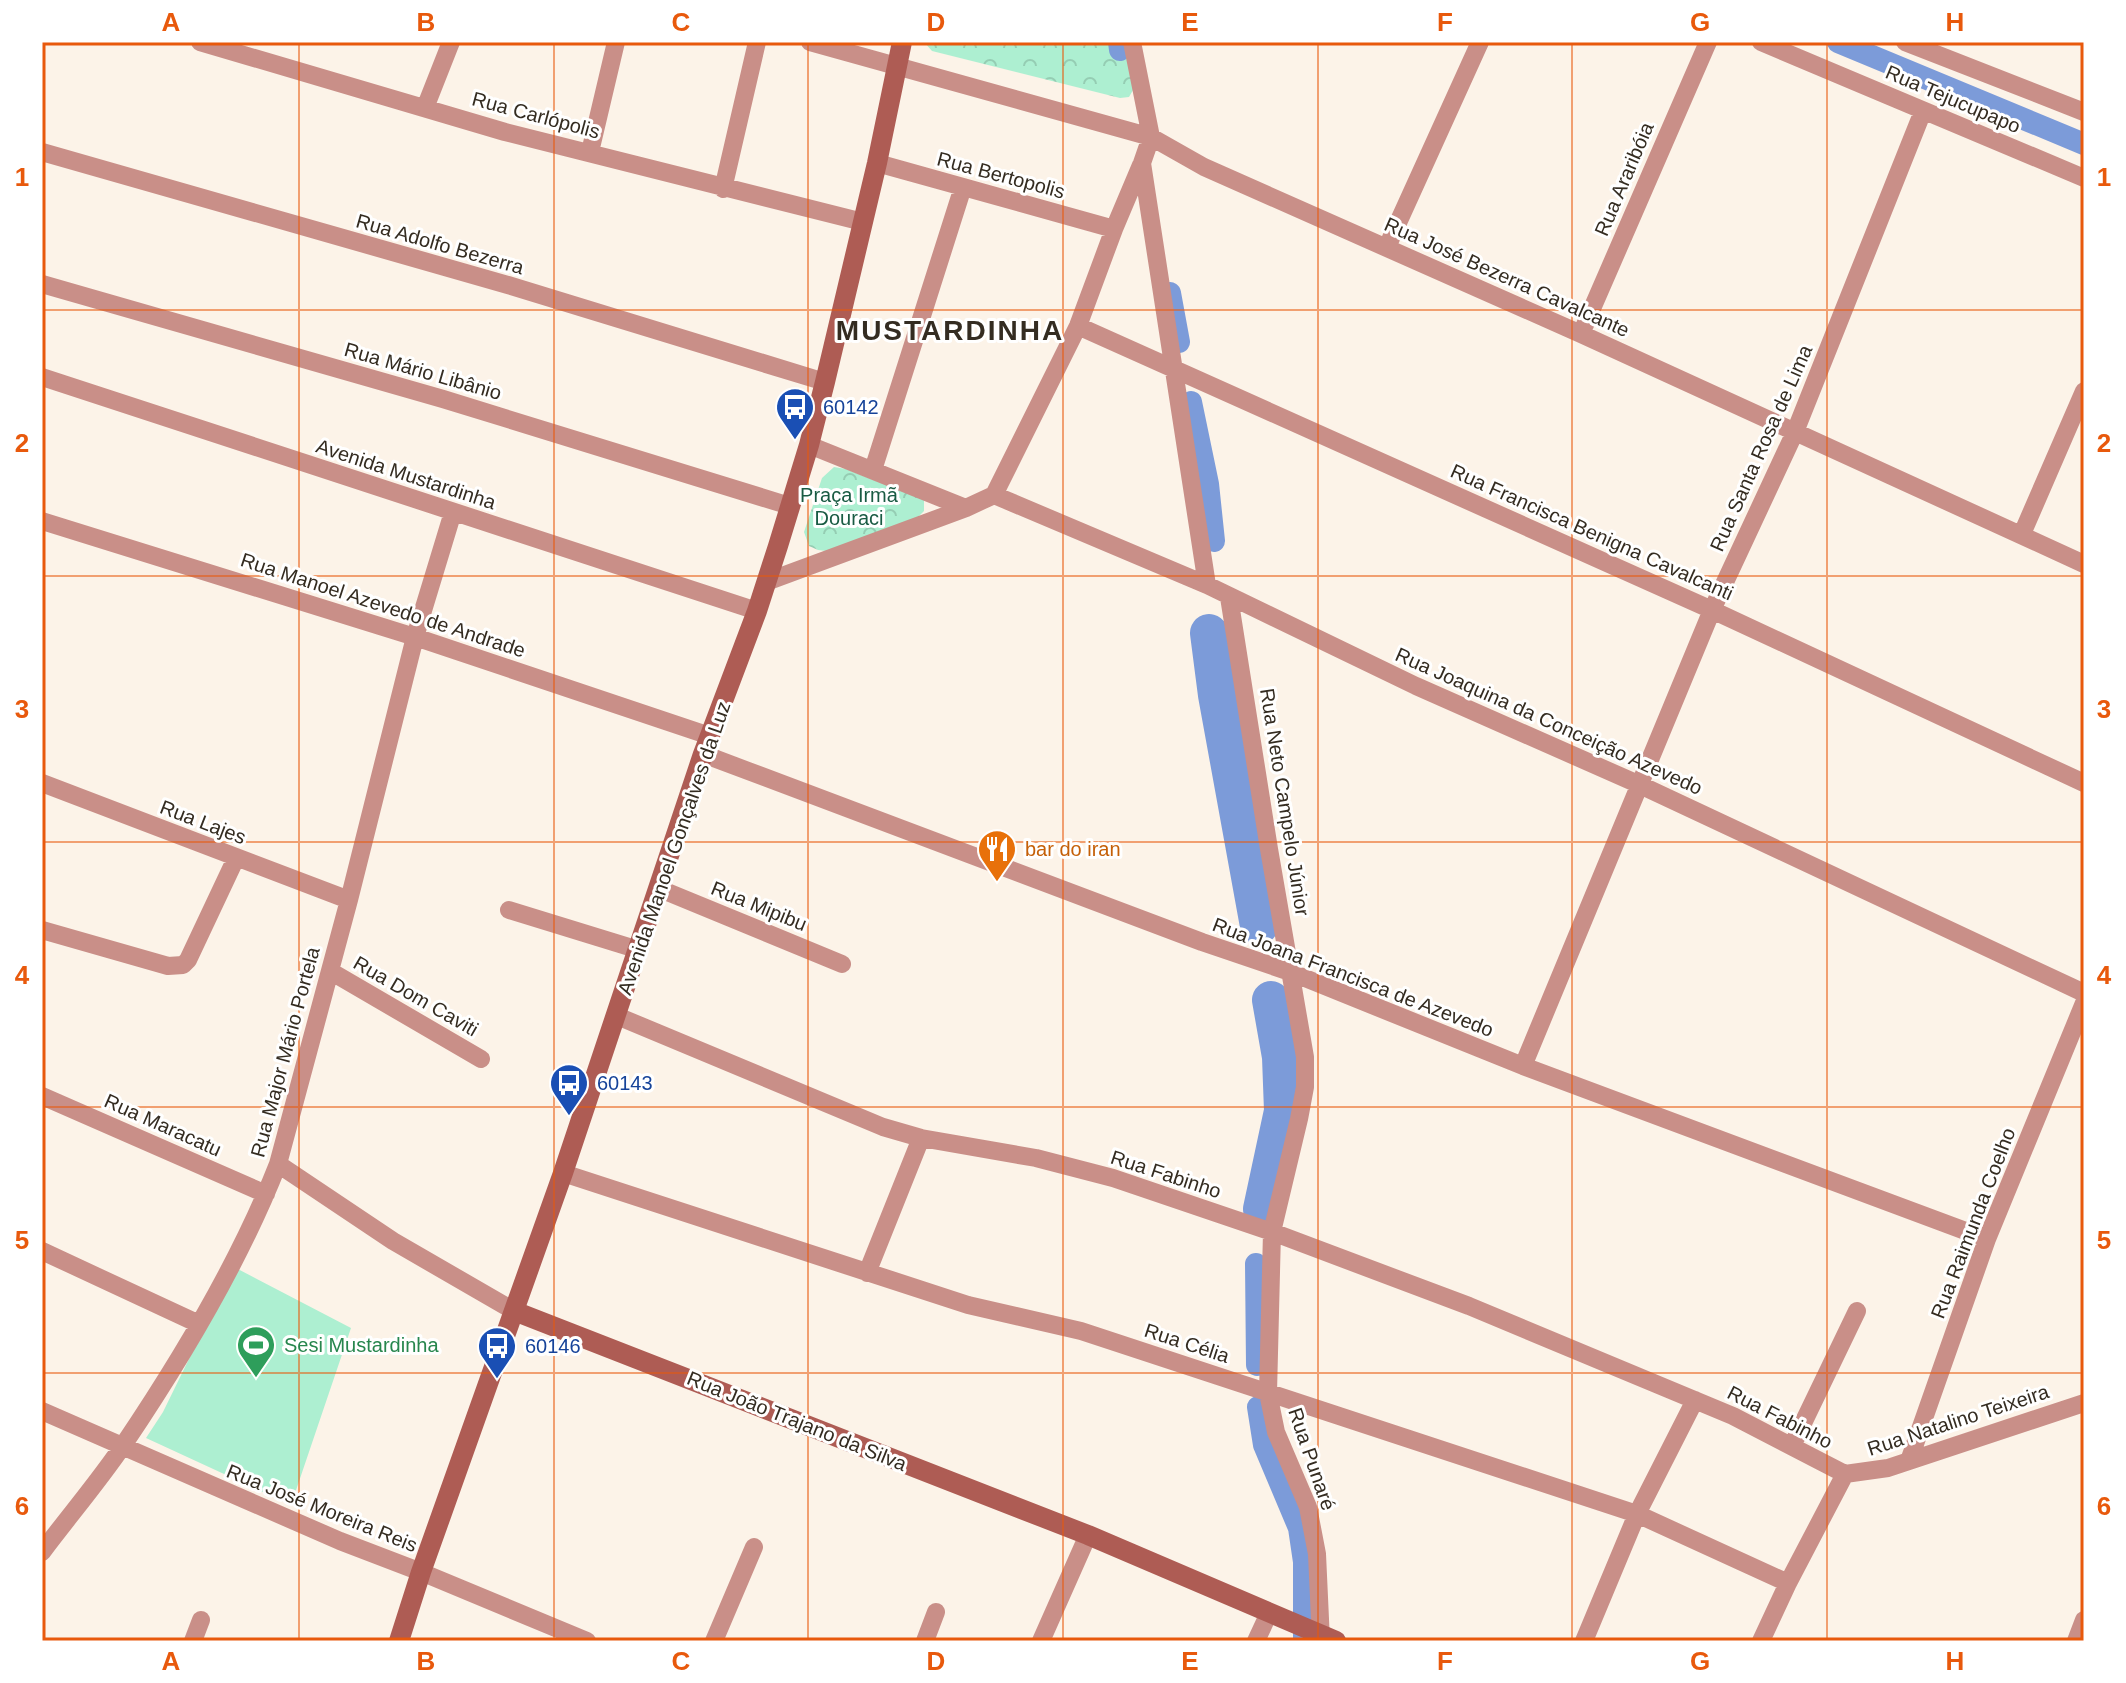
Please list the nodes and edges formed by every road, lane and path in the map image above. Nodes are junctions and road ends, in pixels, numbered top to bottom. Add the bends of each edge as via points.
1 (200, 42) edge
2 (451, 42) edge
3 (616, 42) edge
4 (757, 42) edge
5 (810, 42) edge
6 (902, 42) edge
7 (1132, 42) edge
8 (1480, 42) edge
9 (1708, 42) edge
10 (1761, 42) edge
11 (1905, 42) edge
12 (898, 67) junction
13 (425, 108) junction
14 (1923, 111) junction
15 (2084, 112) edge
16 (1151, 137) junction
17 (42, 152) edge
18 (590, 152) junction
19 (877, 163) junction
20 (1142, 163) junction
21 (2084, 178) edge
22 (963, 187) junction
23 (723, 189) junction
24 (863, 222) junction
25 (1114, 229) junction
26 (1387, 247) junction
27 (42, 284) edge
28 (1078, 326) junction
29 (1581, 334) junction
30 (1175, 368) junction
31 (42, 377) edge
32 (825, 382) junction
33 (2084, 391) edge
34 (1795, 432) junction
35 (809, 445) junction
36 (873, 470) junction
37 (994, 495) junction
38 (790, 506) junction
39 (966, 508) junction
40 (453, 512) junction
41 (42, 521) edge
42 (2022, 534) junction
43 (2084, 564) edge
44 (766, 582) junction
45 (1207, 585) junction
46 (1229, 597) junction
47 (1712, 610) junction
48 (757, 611) junction
49 (415, 637) junction
50 (706, 745) junction
51 (42, 783) edge
52 (2084, 783) edge
53 (1638, 784) junction
54 (236, 858) junction
55 (660, 889) junction
56 (349, 900) junction
57 (509, 910) dead end
58 (42, 930) edge
59 (639, 950) junction
60 (842, 964) dead end
61 (330, 971) junction
62 (1290, 972) junction
63 (2084, 993) edge
64 (2084, 1003) edge
65 (617, 1016) junction
66 (481, 1059) dead end
67 (1523, 1066) junction
68 (42, 1096) edge
69 (921, 1138) junction
70 (278, 1164) junction
71 (563, 1173) junction
72 (266, 1194) junction
73 (1272, 1232) junction
74 (1987, 1239) junction
75 (42, 1251) edge
76 (867, 1273) junction
77 (514, 1311) junction
78 (1857, 1311) dead end
79 (199, 1324) junction
80 (1268, 1393) junction
81 (1695, 1400) junction
82 (2084, 1403) edge
83 (42, 1411) edge
84 (123, 1446) junction
85 (1792, 1446) junction
86 (1909, 1461) junction
87 (1845, 1474) junction
88 (1637, 1514) junction
89 (1088, 1535) junction
90 (754, 1547) dead end
91 (42, 1552) edge
92 (421, 1572) junction
93 (1788, 1583) junction
94 (936, 1612) dead end
95 (1269, 1613) junction
96 (201, 1620) dead end
97 (2084, 1620) edge
98 (1324, 1638) edge
99 (193, 1641) edge
100 (399, 1641) edge
101 (587, 1641) edge
102 (714, 1641) edge
103 (925, 1641) edge
104 (1041, 1641) edge
105 (1256, 1641) edge
106 (1584, 1641) edge
107 (1761, 1641) edge
108 (2076, 1641) edge

1 - 13 street, Rua Carlópolis
2 - 13 street
3 - 18 street
4 - 23 street
5 - 12 street, Rua José Bezerra Cavalcante
6 - 12 main road, Avenida Manoel Gonçalves da Luz
7 - 16 street
8 - 26 street
9 - 29 street, Rua Araribóia
10 - 14 street, Rua Tejucupapo
11 - 15 street, Rua Tejucupapo
12 - 16 street, Rua José Bezerra Cavalcante
12 - 19 main road, Avenida Manoel Gonçalves da Luz
13 - 18 street, Rua Carlópolis
14 - 21 street, Rua Tejucupapo
14 - 34 street, Rua Santa Rosa de Lima
16 - 20 street
16 - 26 street, Rua José Bezerra Cavalcante via 1204,167
17 - 32 street, Rua Adolfo Bezerra
18 - 23 street, Rua Carlópolis
19 - 22 street, Rua Bertopolis
19 - 24 main road, Avenida Manoel Gonçalves da Luz
20 - 25 street
20 - 30 street
22 - 25 street, Rua Bertopolis
22 - 36 street
23 - 24 street, Rua Carlópolis
24 - 32 main road, Avenida Manoel Gonçalves da Luz
25 - 28 street
26 - 29 street, Rua José Bezerra Cavalcante
27 - 38 street, Rua Mário Libânio
28 - 30 street, Rua Francisca Benigna Cavalcanti
28 - 37 street
29 - 34 street, Rua José Bezerra Cavalcante
30 - 45 street
30 - 47 street, Rua Francisca Benigna Cavalcanti
31 - 40 street, Avenida Mustardinha
32 - 35 main road, Avenida Manoel Gonçalves da Luz
33 - 42 street
34 - 42 street, Rua José Bezerra Cavalcante
34 - 47 street, Rua Santa Rosa de Lima
35 - 36 street
35 - 38 main road, Avenida Manoel Gonçalves da Luz
36 - 39 street
37 - 39 street
37 - 45 street, Rua Joaquina da Conceição Azevedo
38 - 44 main road, Avenida Manoel Gonçalves da Luz
39 - 44 street
40 - 48 street, Avenida Mustardinha
40 - 49 street, Rua Major Mário Portela
41 - 49 street, Rua Manoel Azevedo de Andrade
42 - 43 street, Rua José Bezerra Cavalcante
44 - 48 main road, Avenida Manoel Gonçalves da Luz
45 - 46 street, Rua Joaquina da Conceição Azevedo
46 - 53 street, Rua Joaquina da Conceição Azevedo
46 - 62 street, Rua Neto Campelo Júnior
47 - 52 street, Rua Francisca Benigna Cavalcanti
47 - 53 street, Rua Santa Rosa de Lima
48 - 50 main road, Avenida Manoel Gonçalves da Luz
49 - 50 street, Rua Manoel Azevedo de Andrade
49 - 56 street, Rua Major Mário Portela
50 - 55 main road, Avenida Manoel Gonçalves da Luz
50 - 62 street, Rua Joana Francisca de Azevedo
51 - 54 street, Rua Lajes
53 - 63 street, Rua Joaquina da Conceição Azevedo
53 - 67 street, Rua Santa Rosa de Lima
54 - 56 street, Rua Lajes
54 - 58 street via 183,965 168,966
55 - 59 main road, Avenida Manoel Gonçalves da Luz
55 - 60 street, Rua Mipibu
56 - 61 street, Rua Major Mário Portela
57 - 59 street
59 - 65 main road, Avenida Manoel Gonçalves da Luz
61 - 66 street, Rua Dom Caviti
61 - 70 street, Rua Major Mário Portela
62 - 67 street, Rua Joana Francisca de Azevedo
62 - 73 street, Rua Neto Campelo Júnior via 1305,1087
64 - 74 street, Rua Raimunda Coelho
65 - 69 street, Rua Fabinho
65 - 71 main road, Avenida Manoel Gonçalves da Luz
67 - 74 street, Rua Joana Francisca de Azevedo
68 - 72 street, Rua Maracatu
69 - 73 street, Rua Fabinho via 1113,1178
69 - 76 street
70 - 72 street, Rua Major Mário Portela
70 - 77 street, Rua João Trajano da Silva via 393,1241
71 - 76 street, Rua Célia
71 - 77 main road, Avenida Manoel Gonçalves da Luz
72 - 79 street, Rua Major Mário Portela
73 - 80 street, Rua Neto Campelo Júnior
73 - 81 street, Rua Fabinho
74 - 86 street, Rua Raimunda Coelho
75 - 79 street
76 - 80 street, Rua Célia via 968,1305 1081,1331
77 - 89 main road, Rua João Trajano da Silva
77 - 92 main road, Avenida Manoel Gonçalves da Luz
78 - 85 street
79 - 84 street, Rua Major Mário Portela
80 - 88 street, Rua Célia
80 - 98 street, Rua Punaré via 1276,1432 1308,1507
81 - 85 street, Rua Fabinho
81 - 88 street, Rua Fabinho
82 - 86 street, Rua Natalino Teixeira
83 - 84 street, Rua José Moreira Reis
84 - 91 street, Rua Major Mário Portela
84 - 92 street, Rua José Moreira Reis
85 - 87 street, Rua Fabinho
86 - 87 street, Rua Natalino Teixeira
87 - 93 street
88 - 93 street, Rua Célia
88 - 106 street, Rua Fabinho
89 - 95 main road, Rua João Trajano da Silva
89 - 104 street
90 - 102 street
92 - 100 main road, Avenida Manoel Gonçalves da Luz
92 - 101 street, Rua José Moreira Reis
93 - 107 street
94 - 103 street
95 - 98 main road, Rua João Trajano da Silva
95 - 105 street
96 - 99 street
97 - 108 street

